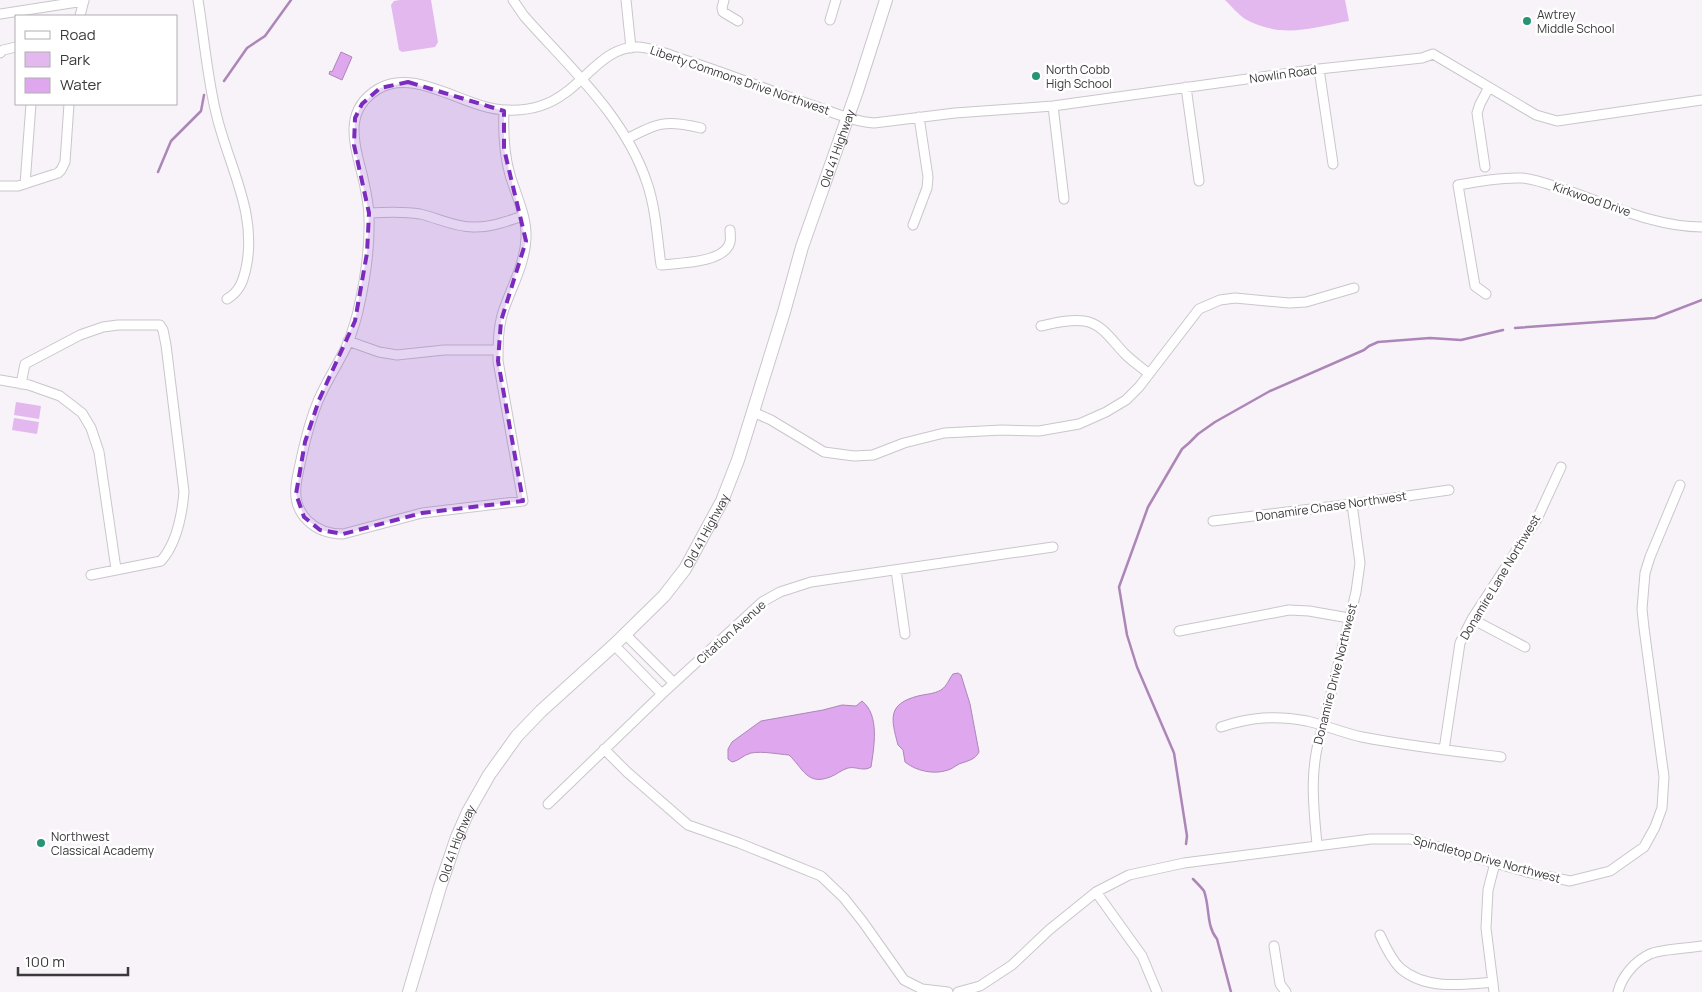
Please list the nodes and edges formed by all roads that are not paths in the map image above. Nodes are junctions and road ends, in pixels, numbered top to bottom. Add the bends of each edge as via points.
1 (198, 0) edge
2 (513, 0) edge
3 (626, 0) edge
4 (724, 0) edge
5 (836, 0) edge
6 (886, 0) edge
7 (84, 1) edge
8 (0, 14) edge
9 (80, 15) edge
10 (830, 20) dead end
11 (738, 21) dead end
12 (15, 47) edge
13 (631, 48) junction
14 (0, 53) edge
15 (1319, 69) junction
16 (581, 80) junction
17 (1186, 87) junction
18 (1490, 87) junction
19 (1702, 100) edge
20 (31, 105) edge
21 (69, 105) edge
22 (1053, 106) junction
23 (504, 110) junction
24 (848, 117) junction
25 (919, 117) junction
26 (701, 128) dead end
27 (626, 139) junction
28 (1333, 164) dead end
29 (1485, 167) dead end
30 (1199, 181) dead end
31 (25, 184) junction
32 (0, 186) edge
33 (1064, 199) dead end
34 (369, 214) junction
35 (523, 216) junction
36 (913, 224) dead end
37 (1702, 227) edge
38 (730, 230) dead end
39 (1354, 288) dead end
40 (1486, 294) dead end
41 (227, 298) dead end
42 (1041, 326) dead end
43 (348, 341) junction
44 (498, 350) junction
45 (1149, 374) junction
46 (0, 380) edge
47 (21, 384) junction
48 (753, 412) junction
49 (1561, 467) dead end
50 (1680, 485) dead end
51 (1449, 490) dead end
52 (1352, 504) junction
53 (1212, 521) dead end
54 (1053, 547) dead end
55 (116, 569) junction
56 (896, 570) junction
57 (91, 575) dead end
58 (1349, 618) junction
59 (1472, 619) junction
60 (1179, 630) dead end
61 (626, 634) junction
62 (905, 634) dead end
63 (614, 645) junction
64 (1525, 647) dead end
65 (674, 683) junction
66 (662, 694) junction
67 (1323, 726) junction
68 (1221, 727) dead end
69 (604, 749) junction
70 (1444, 750) junction
71 (1501, 757) dead end
72 (548, 804) dead end
73 (1317, 844) junction
74 (1495, 863) junction
75 (1096, 892) junction
76 (1380, 935) dead end
77 (1274, 946) dead end
78 (1702, 946) edge
79 (1493, 982) junction
80 (409, 992) edge
81 (948, 992) edge
82 (958, 992) edge
83 (1157, 992) edge
84 (1286, 992) edge
85 (1494, 992) edge
86 (1618, 992) edge

1 - 41 street via 216,112 244,201 250,232 243,279 236,294
2 - 16 street
3 - 13 street
4 - 11 street via 723,12
5 - 10 street
6 - 24 main road, Old 41 Highway
7 - 8 street
7 - 9 street
12 - 14 street
13 - 16 street, Liberty Commons Drive Northwest via 607,57
13 - 24 street, Liberty Commons Drive Northwest via 656,51
15 - 17 street, Nowlin Road
15 - 18 street, Nowlin Road via 1422,58 1433,54
15 - 28 street
16 - 23 street, Liberty Commons Drive Northwest via 542,105 526,110
16 - 27 street via 610,113
17 - 22 street, Nowlin Road
17 - 30 street
18 - 19 street, Nowlin Road via 1536,115 1557,121
18 - 29 street via 1477,113
20 - 31 street
21 - 31 street via 64,166 58,173
22 - 25 street, Nowlin Road
22 - 33 street
23 - 34 street, Liberty Commons Drive Northwest via 408,82 388,85 373,92 358,110 353,126
23 - 35 street via 505,156
24 - 25 street, Nowlin Road via 874,123
24 - 48 main road, Old 41 Highway via 802,247
25 - 36 street via 928,178
26 - 27 street via 665,123
27 - 38 street via 651,195 661,265 708,259 721,254 730,242
31 - 32 street
34 - 35 street via 412,213 472,228
34 - 43 street, Liberty Commons Drive Northwest via 368,253 360,301
35 - 44 street via 525,250 503,312
37 - 40 street, Kirkwood Drive via 1652,220 1523,178 1458,185 1475,286
39 - 45 street via 1306,302 1220,300 1199,309
42 - 45 street via 1084,321 1094,325
43 - 44 street via 396,355 444,350
43 - 44 street, Liberty Commons Drive Northwest via 319,400 305,442 296,494 300,511 308,522 320,530 343,534 422,513 524,501
45 - 48 street via 1126,400 1079,424 1039,431 944,433 874,455 824,452
46 - 47 street
47 - 55 street via 60,396 82,414 91,428 99,452
47 - 55 street via 25,364 90,331 118,325 160,326 163,330 184,492 182,512 171,547 161,561
48 - 61 main road, Old 41 Highway via 722,501 685,569 664,596
49 - 59 street, Donamire Lane Northwest via 1537,519
50 - 74 street, Spindletop Drive Northwest via 1650,557 1643,589 1644,628 1664,777 1662,808 1655,827 1644,847 1610,871 1570,881
51 - 52 street, Donamire Chase Northwest
52 - 53 street, Donamire Chase Northwest
52 - 58 street, Donamire Drive Northwest via 1360,564
54 - 56 street, Citation Avenue
55 - 57 street
56 - 62 street
56 - 65 street, Citation Avenue via 811,582 780,592 762,602
58 - 60 street via 1289,610
58 - 67 street, Donamire Drive Northwest
59 - 64 street
59 - 70 street, Donamire Lane Northwest via 1460,643
61 - 63 main road, Old 41 Highway
61 - 65 street
63 - 66 street
63 - 80 main road, Old 41 Highway via 558,694 517,736 478,793 457,837 440,886
65 - 66 street, Citation Avenue
66 - 69 street, Citation Avenue
67 - 68 street via 1269,717 1244,719
67 - 70 street via 1360,737
67 - 73 street, Donamire Drive Northwest via 1312,782
69 - 72 street, Citation Avenue
69 - 81 street via 688,825 821,876 844,898 904,980 922,989
70 - 71 street
73 - 74 street, Spindletop Drive Northwest via 1410,839
73 - 75 street, Spindletop Drive Northwest via 1129,874
74 - 79 street via 1488,890 1486,928
75 - 82 street, Spindletop Drive Northwest via 1012,964 980,986
75 - 83 street via 1142,956
76 - 79 street via 1400,967 1417,980 1441,985
77 - 84 street via 1280,984
78 - 86 street via 1651,953 1632,966
79 - 85 street

